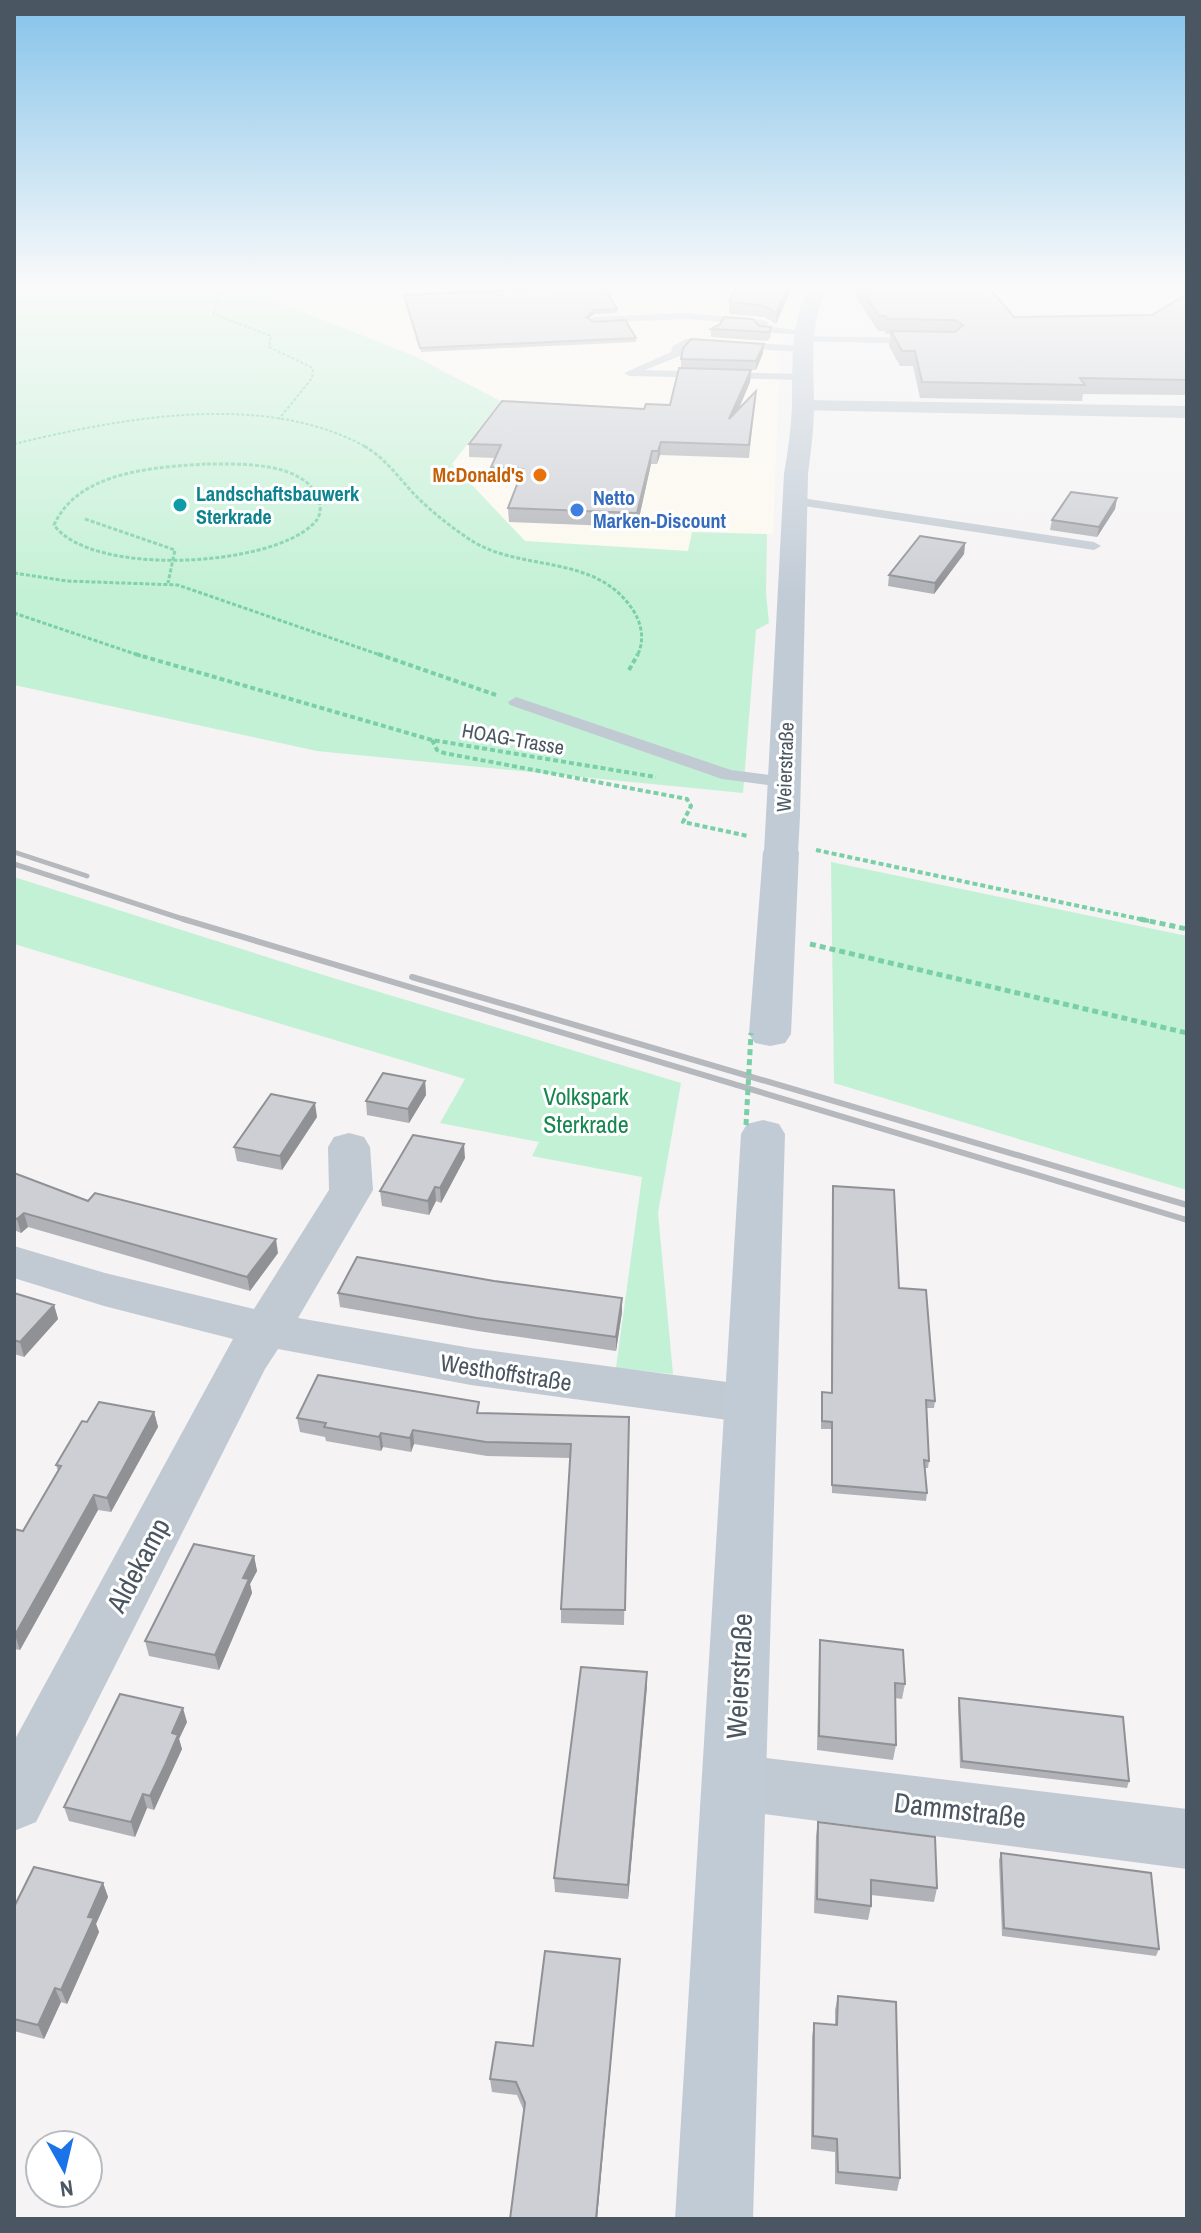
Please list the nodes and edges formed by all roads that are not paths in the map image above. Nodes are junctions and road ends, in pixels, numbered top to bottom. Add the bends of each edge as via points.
1 (803, 388) edge
2 (803, 406) junction
3 (1187, 412) edge
4 (795, 501) junction
5 (1094, 546) edge
6 (516, 702) road end
7 (783, 827) junction
8 (760, 1033) road end
9 (754, 1130) road end
10 (349, 1147) dead end
11 (14, 1262) edge
12 (264, 1329) junction
13 (750, 1404) junction
14 (734, 1782) junction
15 (14, 1802) edge
16 (1187, 1839) edge
17 (714, 2219) edge

1 - 2 main road, Weierstraße
2 - 3 street
2 - 4 main road, Weierstraße
4 - 5 lane
4 - 7 main road, Weierstraße
6 - 7 lane via 728,775
7 - 8 main road, Weierstraße via 776,936
9 - 13 main road, Weierstraße
10 - 12 street via 351,1190
11 - 12 street, Westhoffstraße
12 - 13 street, Westhoffstraße via 549,1380
12 - 15 street, Aldekamp
13 - 14 main road, Weierstraße
14 - 16 street, Dammstraße
14 - 17 main road, Weierstraße

